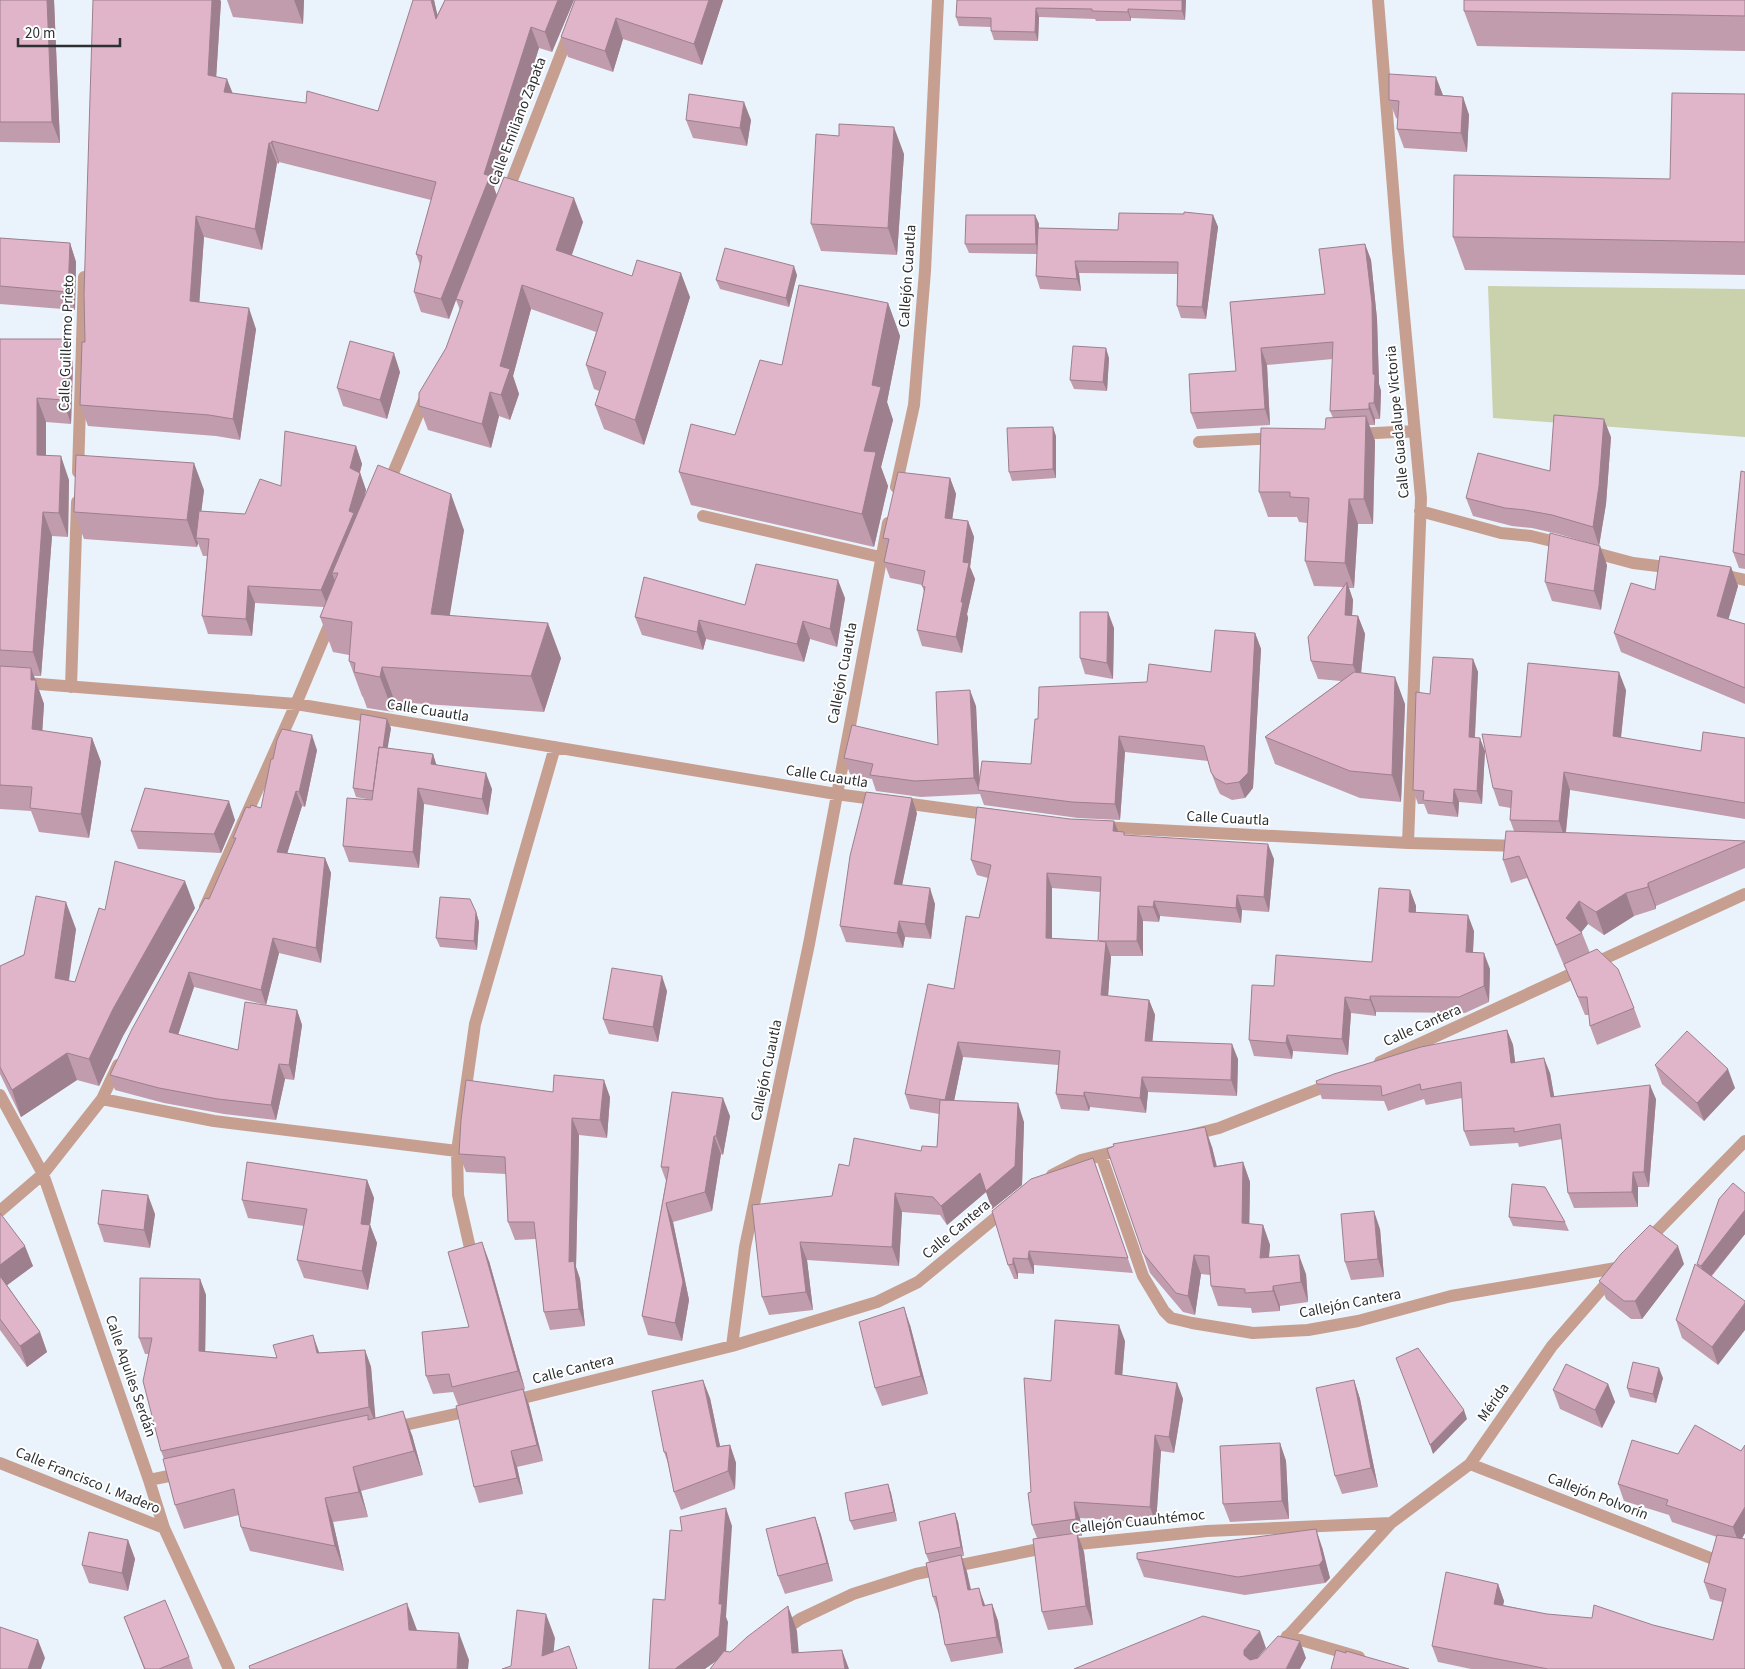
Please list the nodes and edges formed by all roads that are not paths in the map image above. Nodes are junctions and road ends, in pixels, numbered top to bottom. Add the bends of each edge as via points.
1 (582, 0) edge
2 (938, 0) edge
3 (1378, 0) edge
4 (502, 206) edge
5 (84, 269) edge
6 (432, 379) edge
7 (1414, 431) junction
8 (1346, 435) edge
9 (1287, 437) edge
10 (1199, 442) dead end
11 (383, 496) edge
12 (1420, 511) junction
13 (703, 516) dead end
14 (880, 557) junction
15 (1682, 569) edge
16 (1701, 572) edge
17 (1745, 580) edge
18 (337, 605) edge
19 (0, 681) edge
20 (71, 687) junction
21 (296, 704) junction
22 (556, 747) junction
23 (836, 794) junction
24 (1010, 817) edge
25 (1086, 827) edge
26 (1408, 843) junction
27 (1532, 846) edge
28 (1745, 894) edge
29 (196, 922) edge
30 (122, 1057) edge
31 (1364, 1069) edge
32 (1346, 1077) edge
33 (0, 1095) edge
34 (102, 1099) junction
35 (1183, 1136) edge
36 (1745, 1141) edge
37 (1137, 1146) edge
38 (456, 1152) junction
39 (1101, 1155) junction
40 (43, 1174) junction
41 (1039, 1181) edge
42 (1016, 1200) edge
43 (0, 1211) edge
44 (470, 1248) edge
45 (1629, 1260) junction
46 (732, 1346) junction
47 (503, 1403) edge
48 (484, 1408) edge
49 (379, 1431) edge
50 (0, 1463) edge
51 (1470, 1464) junction
52 (197, 1470) edge
53 (149, 1480) junction
54 (1392, 1523) junction
55 (164, 1528) junction
56 (1713, 1559) edge
57 (1287, 1636) junction
58 (772, 1639) edge
59 (1376, 1661) edge
60 (229, 1669) edge
61 (1258, 1669) edge

1 - 4 street, Calle Emiliano Zapata
2 - 14 street, Callejón Cuautla via 925,271 915,395
3 - 7 street, Calle Guadalupe Victoria
5 - 20 street, Calle Guillermo Prieto
6 - 11 street
7 - 8 street
7 - 12 street, Calle Guadalupe Victoria
9 - 10 street
12 - 15 street via 1633,563
12 - 26 street, Calle Guadalupe Victoria
13 - 14 street
14 - 23 street, Callejón Cuautla
16 - 17 street
18 - 21 street
19 - 20 street, Calle Cuautla
20 - 21 street, Calle Cuautla
21 - 22 street, Calle Cuautla
21 - 29 street
22 - 23 street, Calle Cuautla
22 - 38 street via 475,1024
23 - 24 street, Calle Cuautla
23 - 46 street, Callejón Cuautla via 809,944 746,1246
25 - 26 street, Calle Cuautla
26 - 27 street, Calle Cuautla
28 - 31 street, Calle Cantera
30 - 34 street
32 - 35 street via 1219,1128
33 - 40 street, Calle Aquiles Serdán
34 - 38 street via 214,1121
34 - 40 street
36 - 45 street, Mérida
37 - 39 street
38 - 44 street via 458,1194
39 - 41 street via 1081,1160
39 - 45 street, Callejón Cantera via 1143,1276 1171,1318 1192,1323 1253,1333 1324,1328 1451,1296
40 - 43 street
40 - 53 street, Calle Aquiles Serdán
42 - 46 street, Calle Cantera via 918,1282 877,1302
45 - 51 street, Mérida via 1552,1346
46 - 47 street, Calle Cantera
48 - 49 street
50 - 55 street, Calle Francisco I. Madero
51 - 54 street, Mérida
51 - 56 street, Callejón Polvorín
52 - 53 street
53 - 55 street, Calle Aquiles Serdán
54 - 57 street, Mérida
54 - 58 street, Callejón Cuauhtémoc via 1207,1531 1048,1547 916,1574 853,1594 800,1619
55 - 60 street, Calle Aquiles Serdán
57 - 59 street
57 - 61 street, Mérida

